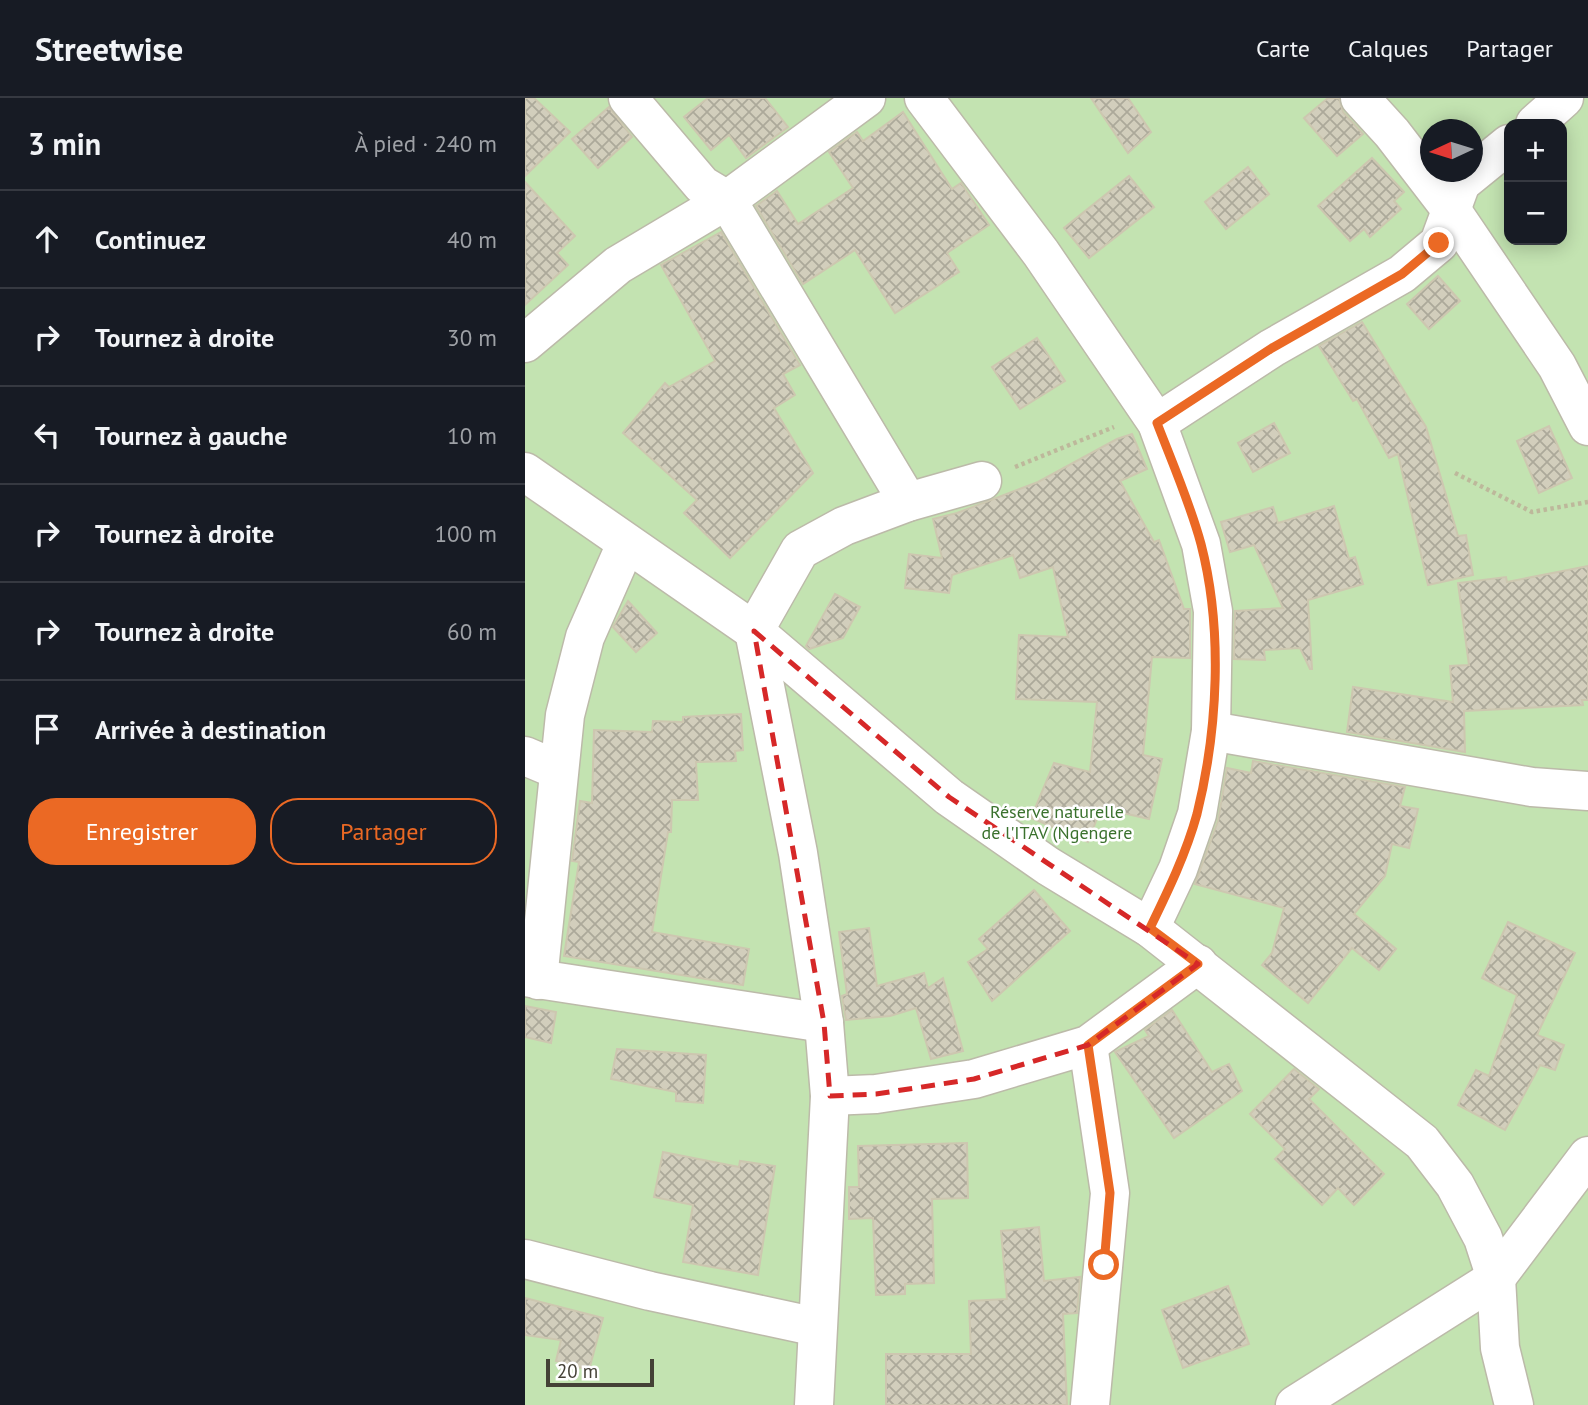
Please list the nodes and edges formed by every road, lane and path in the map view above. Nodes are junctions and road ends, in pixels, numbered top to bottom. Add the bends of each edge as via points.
1 (628, 98) edge
2 (866, 98) edge
3 (924, 98) edge
4 (1360, 98) edge
5 (1564, 98) edge
6 (1541, 119) edge
7 (1504, 148) edge
8 (727, 200) junction
9 (1452, 211) junction
10 (525, 343) edge
11 (1157, 423) junction
12 (1588, 426) edge
13 (525, 472) edge
14 (1455, 473) dead end
15 (982, 481) joint
16 (908, 502) junction
17 (1588, 502) edge
18 (626, 544) junction
19 (754, 631) junction
20 (1211, 731) junction
21 (542, 763) edge
22 (1588, 791) edge
23 (1150, 928) junction
24 (1198, 964) junction
25 (531, 979) edge
26 (824, 1023) junction
27 (1088, 1045) junction
28 (829, 1096) junction
29 (1588, 1156) edge
30 (525, 1259) edge
31 (1496, 1278) junction
32 (817, 1327) junction
33 (814, 1405) edge
34 (1090, 1405) edge
35 (1295, 1405) edge
36 (1514, 1405) edge

1 - 8 street via 702,185
2 - 8 street
3 - 11 street via 1041,253
4 - 9 street
5 - 6 street
7 - 9 street via 1461,183
8 - 10 street via 618,265
8 - 16 street
9 - 11 street via 1439,243 1402,274 1272,348
9 - 12 street via 1556,366
11 - 15 path via 1113,427
11 - 20 street via 1201,544 1213,611
13 - 18 street
14 - 17 path via 1532,512
15 - 16 street
16 - 19 street via 844,526 800,550
18 - 19 street
18 - 21 street via 585,637 565,715
19 - 23 street via 949,797 1048,866
19 - 26 street via 798,853
20 - 22 street via 1532,787
20 - 23 street via 1197,814
21 - 25 street
23 - 24 street
24 - 27 street
24 - 31 street via 1422,1142 1455,1185 1483,1238
25 - 26 street
26 - 28 street
27 - 28 street via 974,1079
27 - 34 street via 1110,1193
28 - 32 street
29 - 31 street
30 - 32 street
31 - 35 street
31 - 36 street via 1500,1348
32 - 33 street

